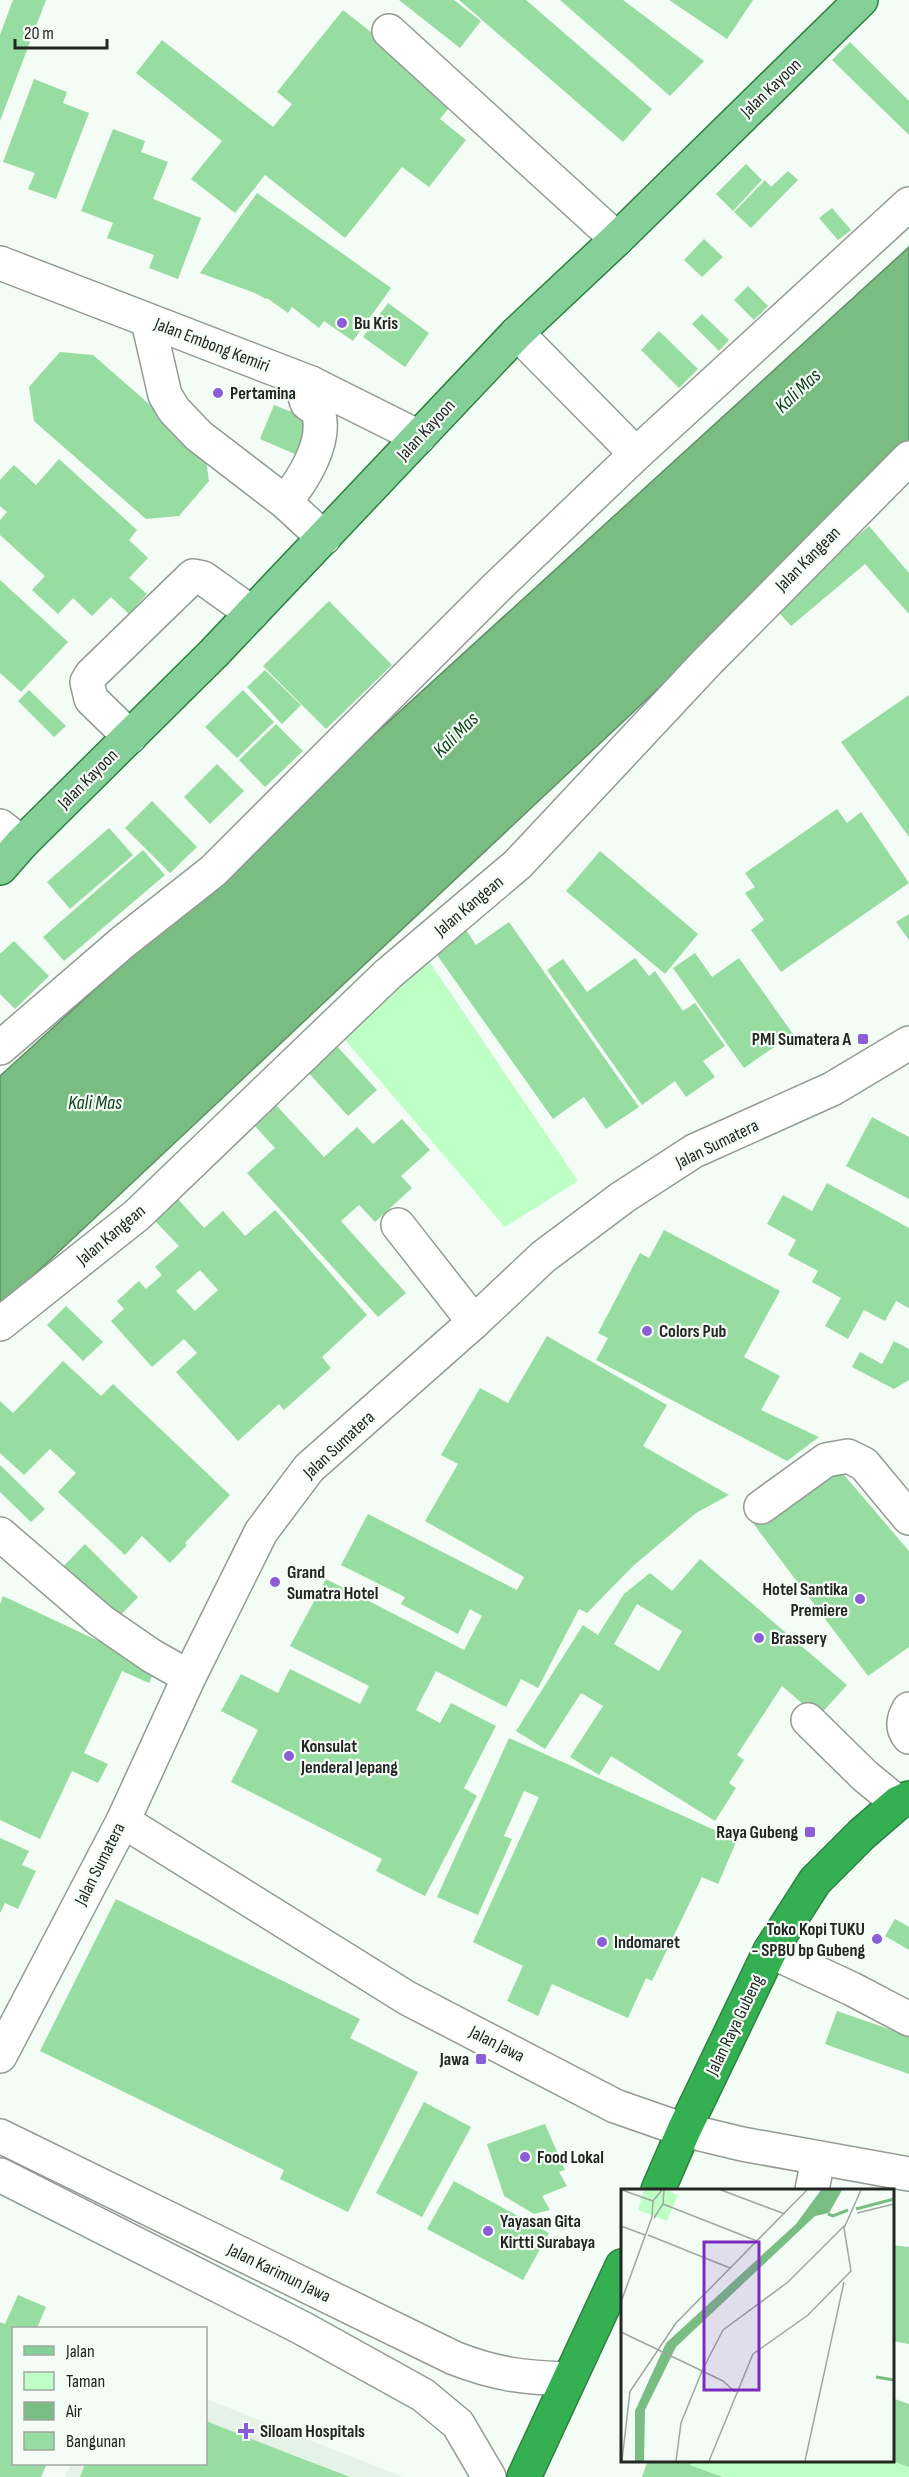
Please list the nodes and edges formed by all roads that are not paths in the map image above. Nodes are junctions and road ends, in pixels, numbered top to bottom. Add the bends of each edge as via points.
1 (861, 0) edge
2 (389, 32) dead end
3 (909, 204) edge
4 (617, 239) junction
5 (0, 263) edge
6 (150, 331) junction
7 (517, 333) junction
8 (309, 388) junction
9 (419, 437) junction
10 (636, 454) junction
11 (909, 458) edge
12 (285, 502) junction
13 (324, 538) junction
14 (252, 613) junction
15 (130, 737) junction
16 (11, 834) edge
17 (0, 868) edge
18 (909, 1044) edge
19 (0, 1048) edge
20 (398, 1225) dead end
21 (474, 1322) junction
22 (0, 1324) edge
23 (761, 1507) dead end
24 (909, 1518) edge
25 (0, 1534) edge
26 (189, 1677) junction
27 (909, 1709) edge
28 (808, 1720) dead end
29 (909, 1737) edge
30 (904, 1801) edge
31 (123, 1821) junction
32 (770, 1951) junction
33 (909, 2019) edge
34 (0, 2056) edge
35 (684, 2130) junction
36 (0, 2136) edge
37 (818, 2159) junction
38 (909, 2174) edge
39 (0, 2175) edge
40 (658, 2189) edge
41 (812, 2189) edge
42 (621, 2268) edge
43 (318, 2292) junction
44 (302, 2328) junction
45 (568, 2379) junction
46 (489, 2477) edge
47 (524, 2477) edge

1 - 4 main road, Jalan Kayoon
2 - 4 street
3 - 10 street
4 - 7 main road, Jalan Kayoon
5 - 6 street, Jalan Embong Kemiri
6 - 8 street, Jalan Embong Kemiri
6 - 12 street via 165,395 174,410 199,436
7 - 9 main road, Jalan Kayoon
7 - 10 street
8 - 9 street, Jalan Embong Kemiri
8 - 12 street via 306,400 318,411 319,435 304,477
9 - 13 main road, Jalan Kayoon
10 - 19 street via 497,587 213,872 123,942
11 - 22 street, Jalan Kangean via 715,652 518,864 388,974 137,1215
12 - 13 street
13 - 14 main road, Jalan Kayoon
14 - 15 main road, Jalan Kayoon
14 - 15 street via 203,578 193,576 92,675 87,682 92,699
15 - 16 main road, Jalan Kayoon
16 - 17 main road, Jalan Kayoon
18 - 21 street, Jalan Sumatera via 832,1089 694,1151 623,1197 543,1257
20 - 21 street
21 - 26 street, Jalan Sumatera via 309,1468 261,1532
23 - 24 street via 826,1460 848,1456 864,1464
25 - 26 street via 100,1621
26 - 31 street, Jalan Sumatera
27 - 29 street via 903,1720 904,1732
28 - 30 street via 865,1776
30 - 32 highway, Jalan Raya Gubeng via 862,1834 815,1881
31 - 34 street, Jalan Sumatera
31 - 35 street, Jalan Jawa via 407,1998 615,2106
32 - 33 street
32 - 35 highway, Jalan Raya Gubeng
35 - 37 street, Jalan Jawa
35 - 40 highway, Jalan Raya Gubeng
36 - 43 street, Jalan Karimun Jawa
37 - 38 street, Jalan Jawa
37 - 41 street
39 - 44 street, Jalan Karimun Jawa
42 - 45 highway
43 - 44 street
43 - 45 street, Jalan Karimun Jawa via 487,2371 526,2378
44 - 46 street, Jalan Karimun Jawa via 423,2396 458,2424
45 - 47 highway

